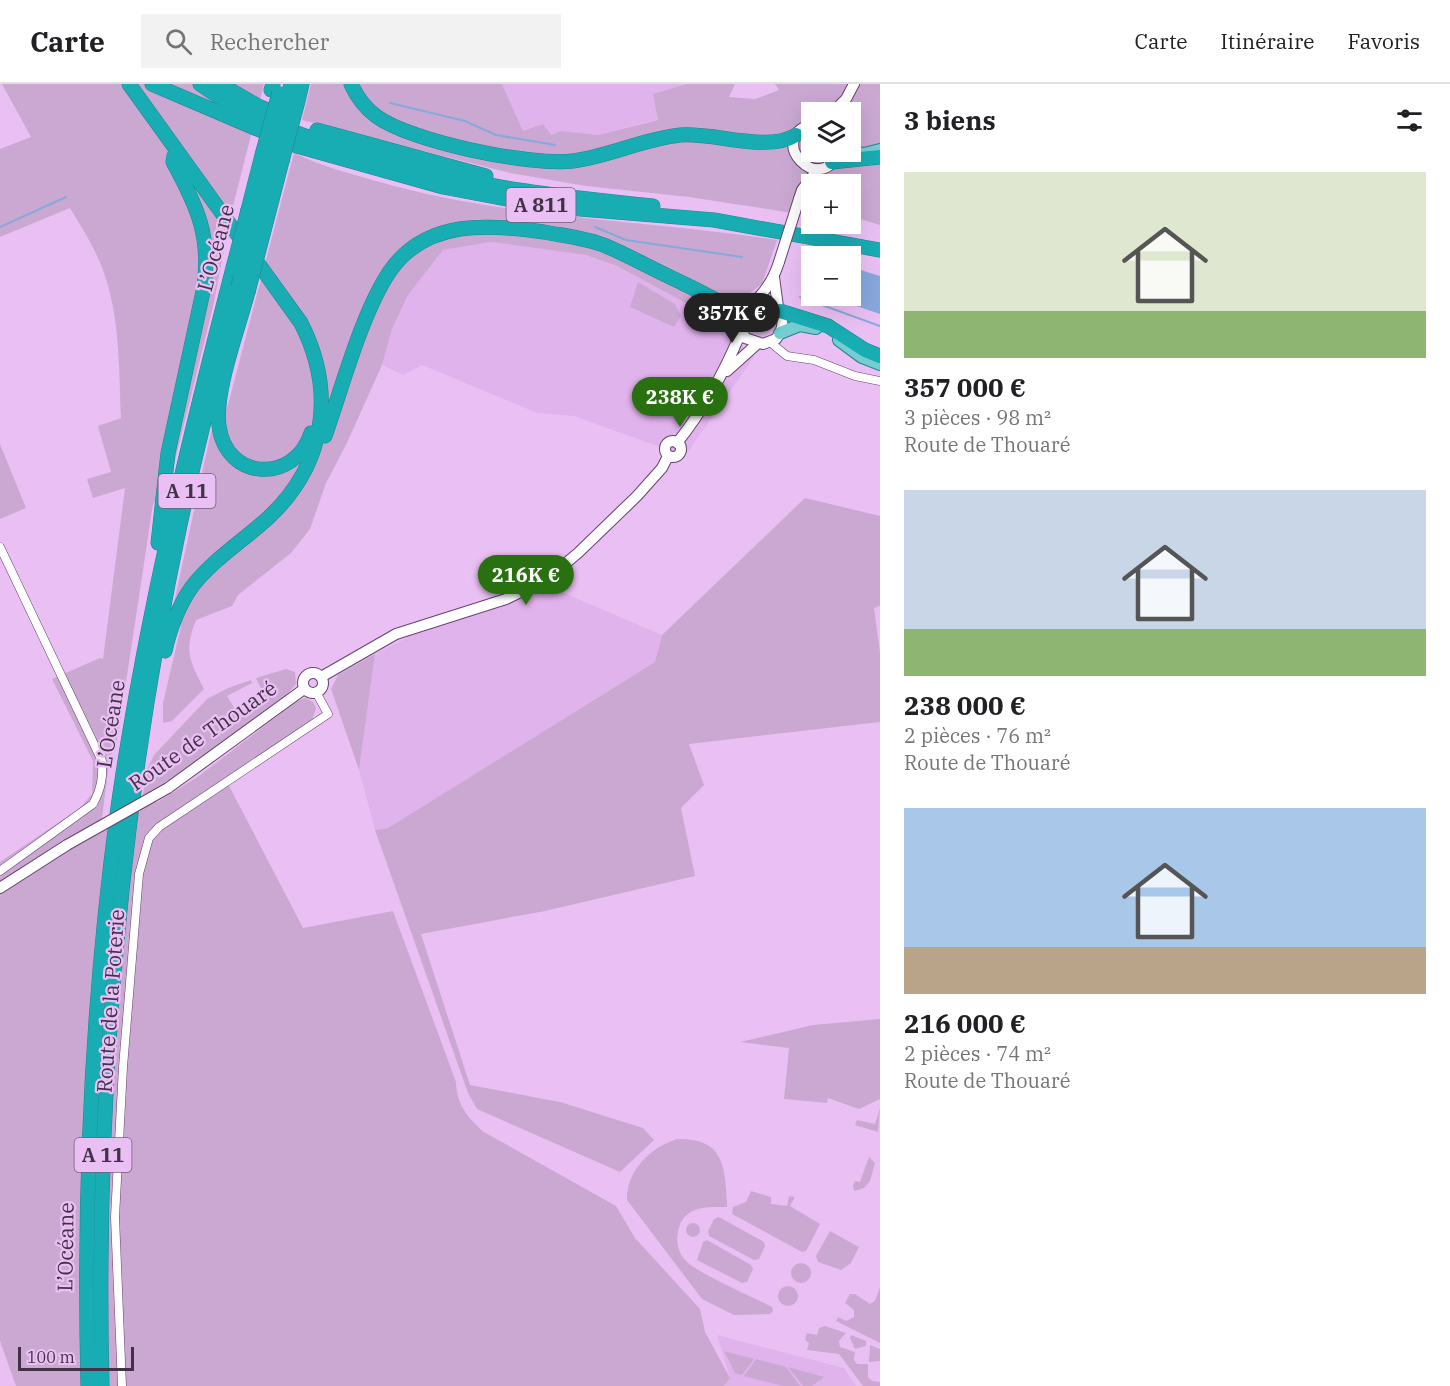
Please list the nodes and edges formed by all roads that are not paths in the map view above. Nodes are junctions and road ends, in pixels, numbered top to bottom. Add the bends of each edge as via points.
1 (121, 84) edge
2 (129, 84) edge
3 (152, 84) edge
4 (164, 84) edge
5 (200, 84) edge
6 (220, 84) edge
7 (291, 84) edge
8 (302, 84) edge
9 (351, 84) edge
10 (854, 84) edge
11 (281, 92) edge
12 (176, 94) junction
13 (846, 99) junction
14 (843, 102) edge
15 (845, 102) edge
16 (147, 113) junction
17 (801, 132) edge
18 (796, 135) junction
19 (880, 150) edge
20 (861, 154) edge
21 (174, 156) junction
22 (272, 157) junction
23 (861, 157) edge
24 (880, 157) edge
25 (828, 162) edge
26 (802, 164) junction
27 (818, 169) junction
28 (800, 195) junction
29 (584, 198) junction
30 (257, 214) junction
31 (823, 239) junction
32 (878, 243) edge
33 (880, 256) edge
34 (774, 277) junction
35 (243, 289) junction
36 (756, 300) junction
37 (779, 309) junction
38 (740, 315) junction
39 (741, 332) junction
40 (780, 333) junction
41 (770, 342) junction
42 (757, 344) junction
43 (880, 356) edge
44 (880, 364) edge
45 (723, 376) junction
46 (880, 381) edge
47 (281, 505) junction
48 (0, 546) edge
49 (158, 580) junction
50 (321, 677) junction
51 (304, 689) junction
52 (316, 693) junction
53 (149, 698) junction
54 (0, 871) edge
55 (0, 888) edge
56 (88, 1386) edge
57 (102, 1386) edge
58 (122, 1386) edge

1 - 16 highway
2 - 16 highway
3 - 12 highway, A 811
4 - 12 highway
5 - 29 highway, A 811 via 255,116 392,163 492,186
6 - 29 highway via 258,106 314,129
7 - 11 highway, L’Océane / A 11
8 - 11 highway
9 - 18 highway via 359,100 394,127 420,137 543,163 574,160 681,135 769,143
10 - 13 main road
11 - 22 highway, L’Océane / A 11, bridge
11 - 22 highway, L’Océane / A 11, bridge via 272,117
12 - 31 highway, A 811 via 297,146 443,188 544,206 675,215
13 - 14 main road
13 - 15 main road
16 - 21 highway
16 - 47 highway via 288,303 314,352 322,394 320,427 309,461
17 - 18 main road
18 - 26 main road via 794,153
19 - 20 main road
21 - 35 highway via 288,315 310,363 315,402 311,435 297,458 274,469 258,469 240,462 225,447 219,428 219,404
21 - 49 highway via 173,162 200,214 207,262 168,453 155,564
22 - 30 highway, L’Océane / A 11
23 - 24 highway
25 - 27 main road
26 - 27 main road
26 - 28 main road
27 - 28 main road
28 - 34 main road, bridge
29 - 32 highway, A 811 via 727,215
30 - 35 highway, L’Océane / A 11, bridge
30 - 49 highway, L’Océane / A 11, bridge via 233,268
31 - 32 highway, A 811
31 - 33 highway via 829,244
34 - 36 main road
34 - 37 main road
35 - 53 highway, L’Océane / A 11 via 180,525
36 - 37 main road via 768,301
36 - 38 main road via 743,308
37 - 40 main road via 783,321
37 - 43 highway via 828,326
38 - 39 main road
38 - 47 highway via 706,294 605,246 575,237 499,226 462,227 437,234 414,248 385,280 374,300 321,447 289,502
39 - 42 main road
39 - 45 main road
40 - 41 main road
40 - 44 main road via 800,325 814,327
41 - 42 main road
41 - 46 street via 786,356 814,360
42 - 45 main road
45 - 50 main road via 677,442 667,443 668,456 662,468 547,579 506,598 396,634
47 - 53 highway via 191,588 176,615 156,688
48 - 54 street via 102,761 103,775 93,804
49 - 56 highway, L’Océane / A 11 via 119,806 100,969 88,1189
50 - 51 main road via 307,675 302,682
50 - 52 main road via 322,686
51 - 52 main road
51 - 55 main road, Route de Thouaré, bridge via 168,788
52 - 58 street, Route de la Poterie via 328,714 159,827 148,838 143,853 127,1010 115,1217
53 - 57 highway, L’Océane / A 11 via 126,858 109,1023 101,1215

